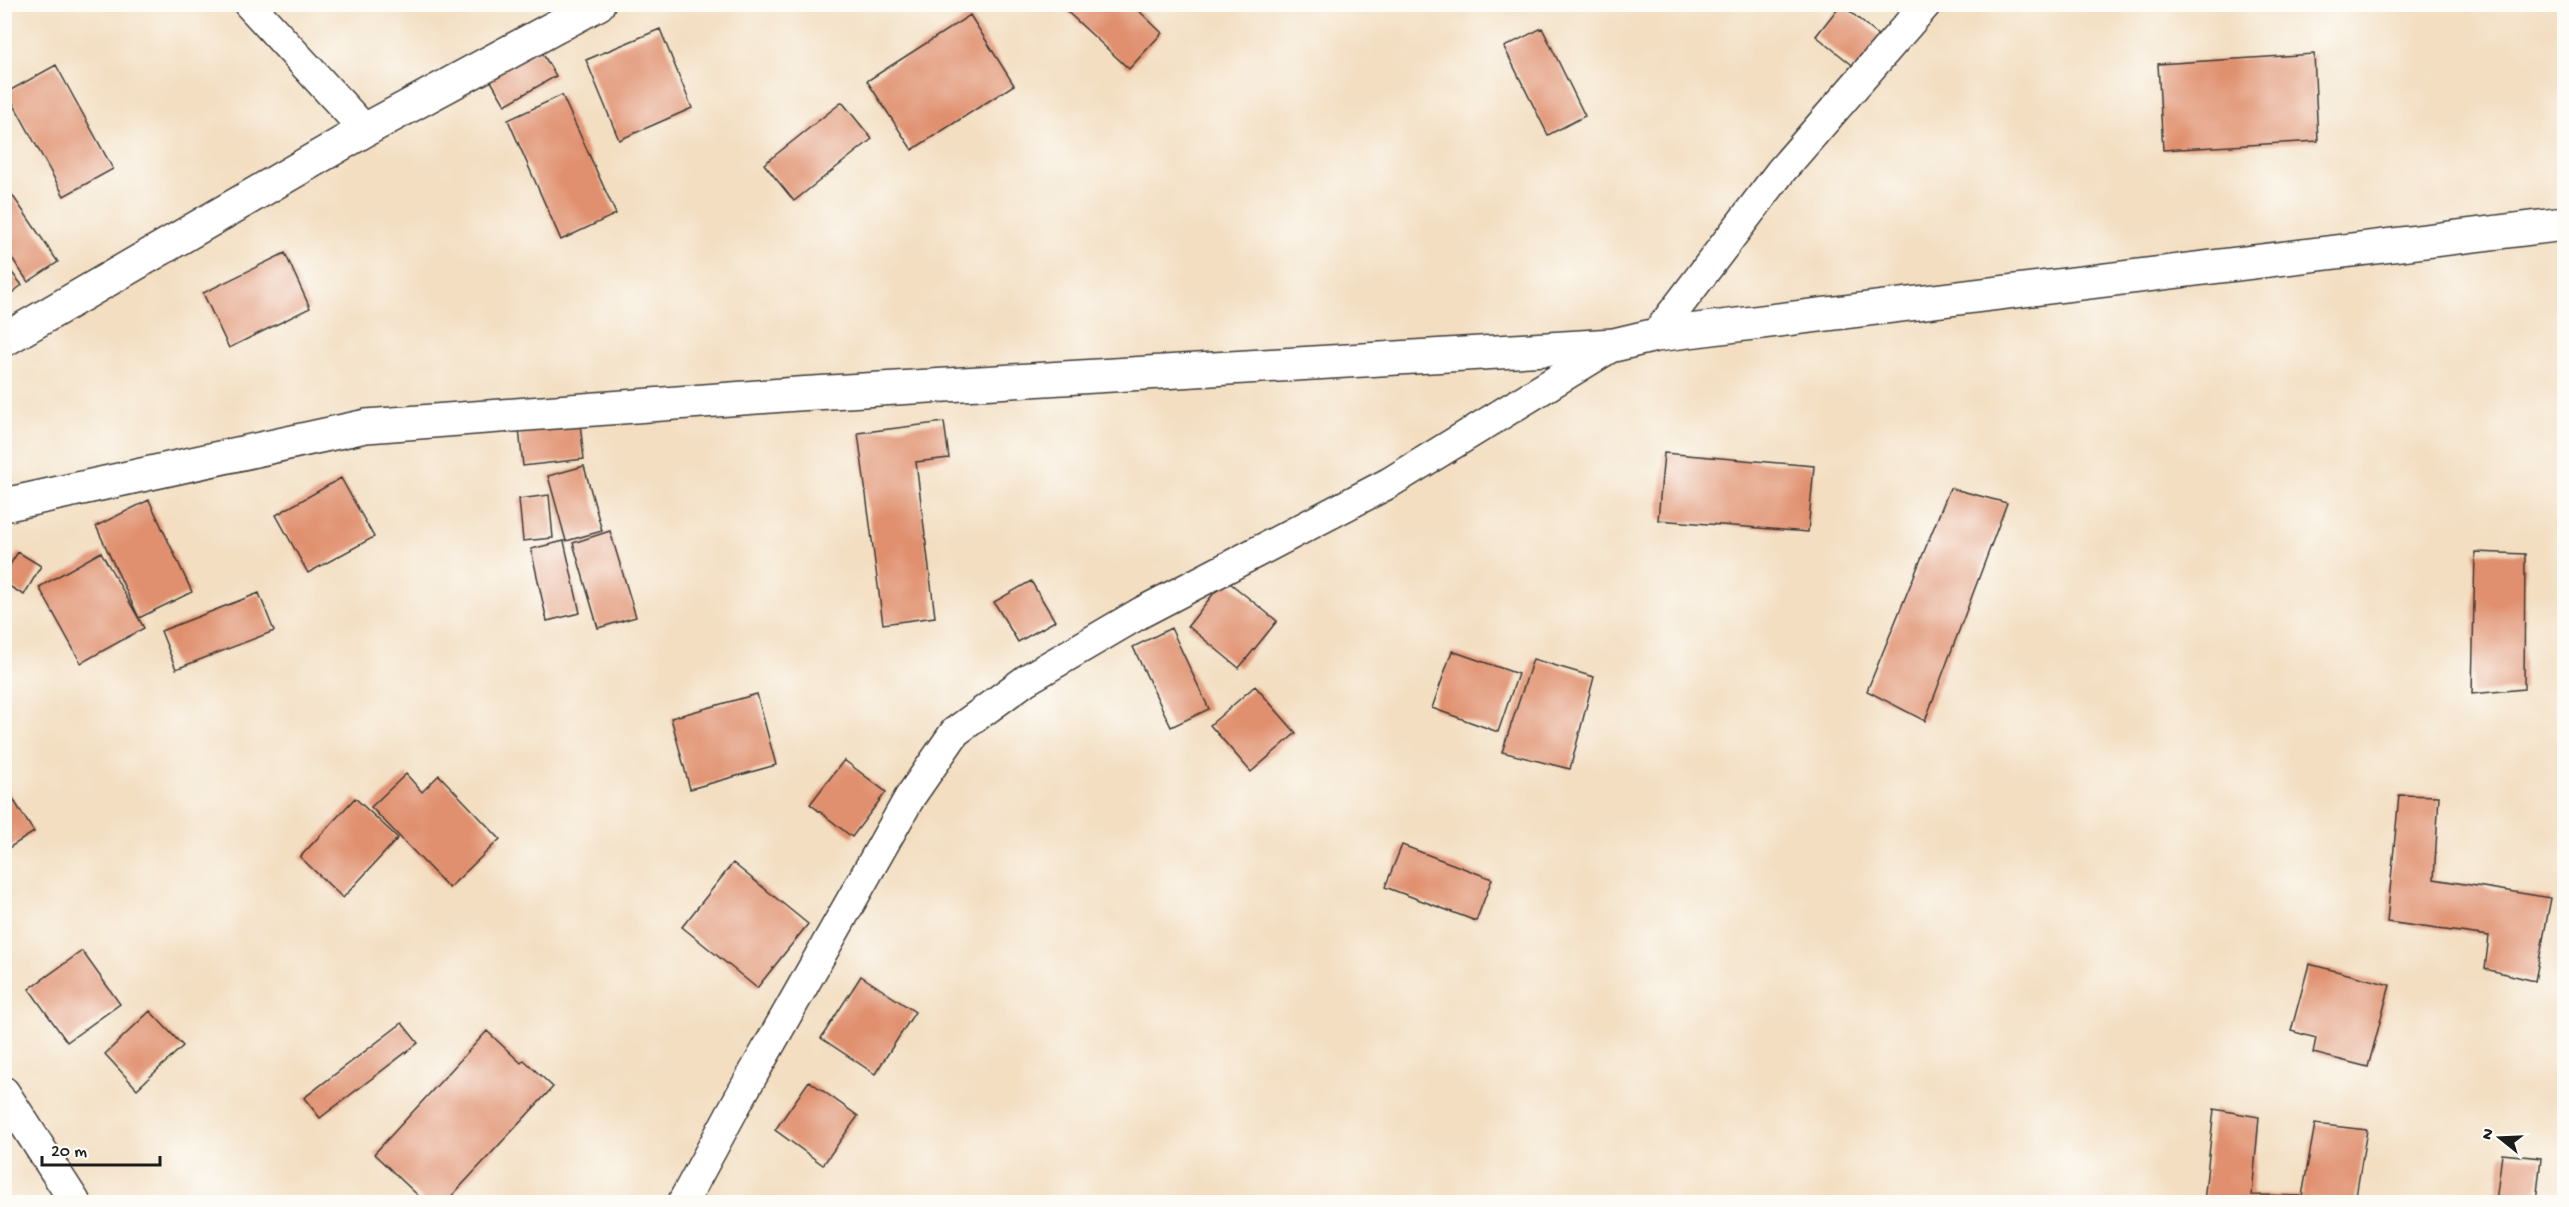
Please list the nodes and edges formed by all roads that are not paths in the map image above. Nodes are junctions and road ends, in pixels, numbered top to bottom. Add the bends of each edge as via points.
1 (249, 4) edge
2 (598, 4) edge
3 (1926, 4) edge
4 (365, 130) junction
5 (2565, 224) edge
6 (1656, 335) junction
7 (4, 340) edge
8 (1614, 345) junction
9 (4, 505) edge
10 (4, 1092) edge
11 (75, 1203) edge
12 (683, 1203) edge

1 - 4 street
2 - 4 street
3 - 6 street via 1781,171
4 - 7 street
5 - 6 street
6 - 8 street
8 - 9 street via 797,394 366,426
8 - 12 street via 1389,483 1142,612 1026,680 955,732 910,797
10 - 11 street

